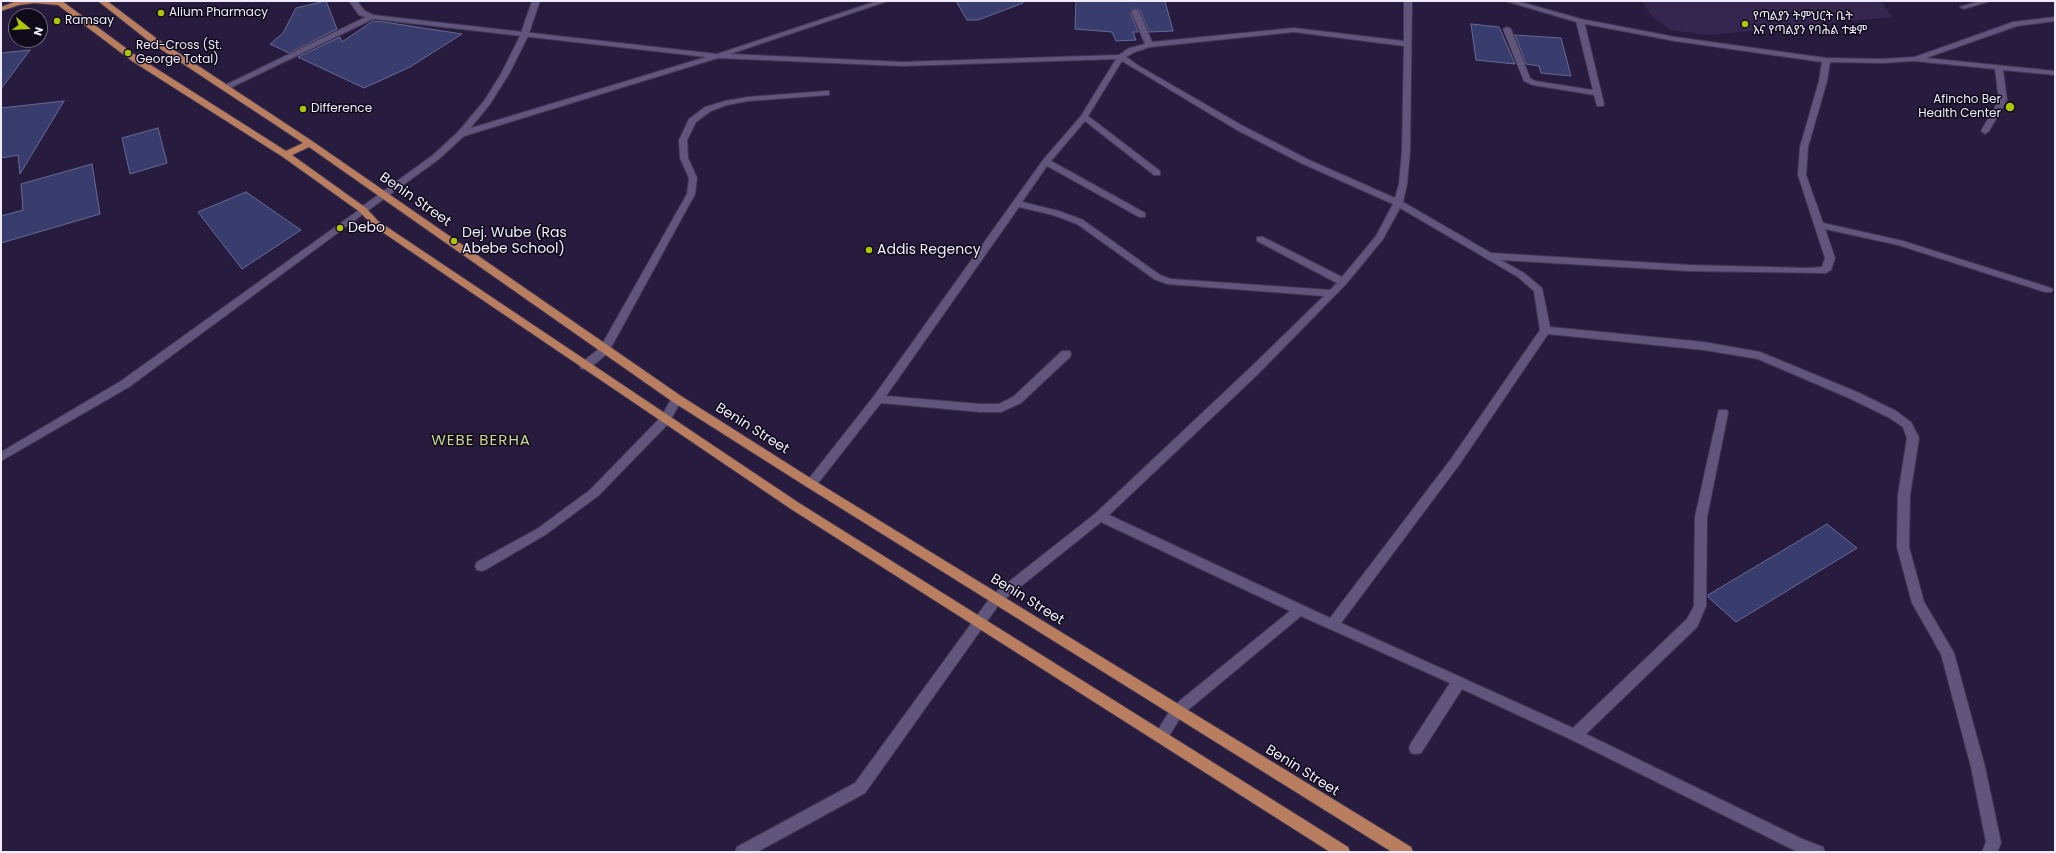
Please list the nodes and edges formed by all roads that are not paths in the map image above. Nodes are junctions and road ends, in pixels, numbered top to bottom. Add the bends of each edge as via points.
1 (102, 1) edge
2 (353, 1) edge
3 (536, 1) edge
4 (884, 1) edge
5 (1408, 1) edge
6 (1509, 1) edge
7 (1987, 1) edge
8 (58, 2) edge
9 (1964, 7) dead end
10 (1, 8) edge
11 (1135, 11) dead end
12 (372, 17) junction
13 (2055, 19) edge
14 (1580, 20) junction
15 (1507, 29) dead end
16 (524, 36) junction
17 (1408, 44) junction
18 (1149, 45) junction
19 (716, 56) junction
20 (1121, 57) junction
21 (1914, 59) junction
22 (1826, 60) junction
23 (1999, 67) junction
24 (2055, 73) edge
25 (225, 87) junction
26 (826, 92) dead end
27 (1597, 93) junction
28 (1600, 104) dead end
29 (1084, 117) junction
30 (1985, 131) dead end
31 (460, 134) junction
32 (309, 143) junction
33 (286, 155) junction
34 (1046, 162) junction
35 (1157, 173) dead end
36 (383, 196) junction
37 (1017, 204) junction
38 (1398, 204) junction
39 (363, 210) junction
40 (1142, 216) dead end
41 (1820, 225) junction
42 (1260, 239) dead end
43 (1489, 256) junction
44 (1344, 282) junction
45 (2048, 290) dead end
46 (1332, 292) junction
47 (1545, 330) junction
48 (604, 350) junction
49 (1066, 354) dead end
50 (585, 366) junction
51 (677, 399) junction
52 (878, 399) junction
53 (1723, 413) dead end
54 (665, 420) junction
55 (1, 457) edge
56 (811, 484) junction
57 (1100, 516) junction
58 (481, 566) dead end
59 (996, 599) junction
60 (1300, 610) junction
61 (978, 623) junction
62 (1333, 624) junction
63 (1459, 681) junction
64 (1177, 711) junction
65 (1575, 735) junction
66 (1161, 737) junction
67 (1416, 748) dead end
68 (742, 852) edge
69 (1343, 852) edge
70 (1406, 852) edge
71 (1818, 852) edge
72 (1989, 852) edge

1 - 25 main road, Benin Street via 153,40
2 - 12 street via 362,13
3 - 16 street
4 - 19 street
5 - 17 street
6 - 14 street
7 - 9 street
8 - 10 main road via 34,1
8 - 33 main road via 135,60
11 - 18 street
12 - 16 street
12 - 25 street
13 - 21 street via 2016,24
14 - 22 street via 1675,39
14 - 27 street
15 - 27 street via 1526,79 1546,86
16 - 19 street
16 - 31 street via 505,74 487,102
17 - 18 street via 1294,30
17 - 38 street via 1406,152
18 - 20 street via 1132,50
19 - 20 street via 902,64
19 - 31 street
20 - 29 street
20 - 38 street via 1240,128 1306,162
21 - 22 street
21 - 23 street
22 - 41 street via 1823,81 1804,147 1802,175 1811,206
23 - 24 street
23 - 30 street via 2003,100
25 - 32 main road, Benin Street
26 - 48 street via 725,103 708,109 692,122 684,140 684,158 693,178 691,194
27 - 28 street
29 - 34 street
29 - 35 street
31 - 36 street via 436,157
32 - 33 main road
32 - 36 main road, Benin Street
33 - 39 main road
34 - 37 street
34 - 40 street
36 - 39 street
36 - 48 main road, Benin Street
37 - 46 street via 1056,213 1080,222 1157,277 1170,282
37 - 52 street
38 - 43 street
38 - 44 street via 1380,237
39 - 50 main road via 375,223
39 - 55 street via 125,384
41 - 43 street via 1830,258 1826,270 1689,268
41 - 45 street via 1900,243
42 - 44 street
43 - 47 street via 1521,274 1539,290
44 - 46 street
46 - 57 street via 1254,371
47 - 62 street via 1455,462
47 - 72 street via 1704,346 1760,356 1853,395 1892,414 1907,425 1913,438 1904,496 1903,547 1918,603 1947,653 1978,767 1994,843
48 - 50 street
48 - 51 main road, Benin Street
49 - 52 street via 1017,400 1001,408
50 - 54 main road
51 - 54 street
51 - 56 main road, Benin Street
52 - 56 street
53 - 65 street via 1701,517 1700,606 1692,624
54 - 58 street via 594,493 541,532
54 - 61 main road
56 - 59 main road, Benin Street
57 - 59 street
57 - 60 street
59 - 61 street
59 - 64 main road, Benin Street
60 - 62 street
60 - 64 street
61 - 66 main road
61 - 68 street via 860,788
62 - 63 street
63 - 65 street
63 - 67 street
64 - 66 street
64 - 70 main road, Benin Street
65 - 71 street
66 - 69 main road

